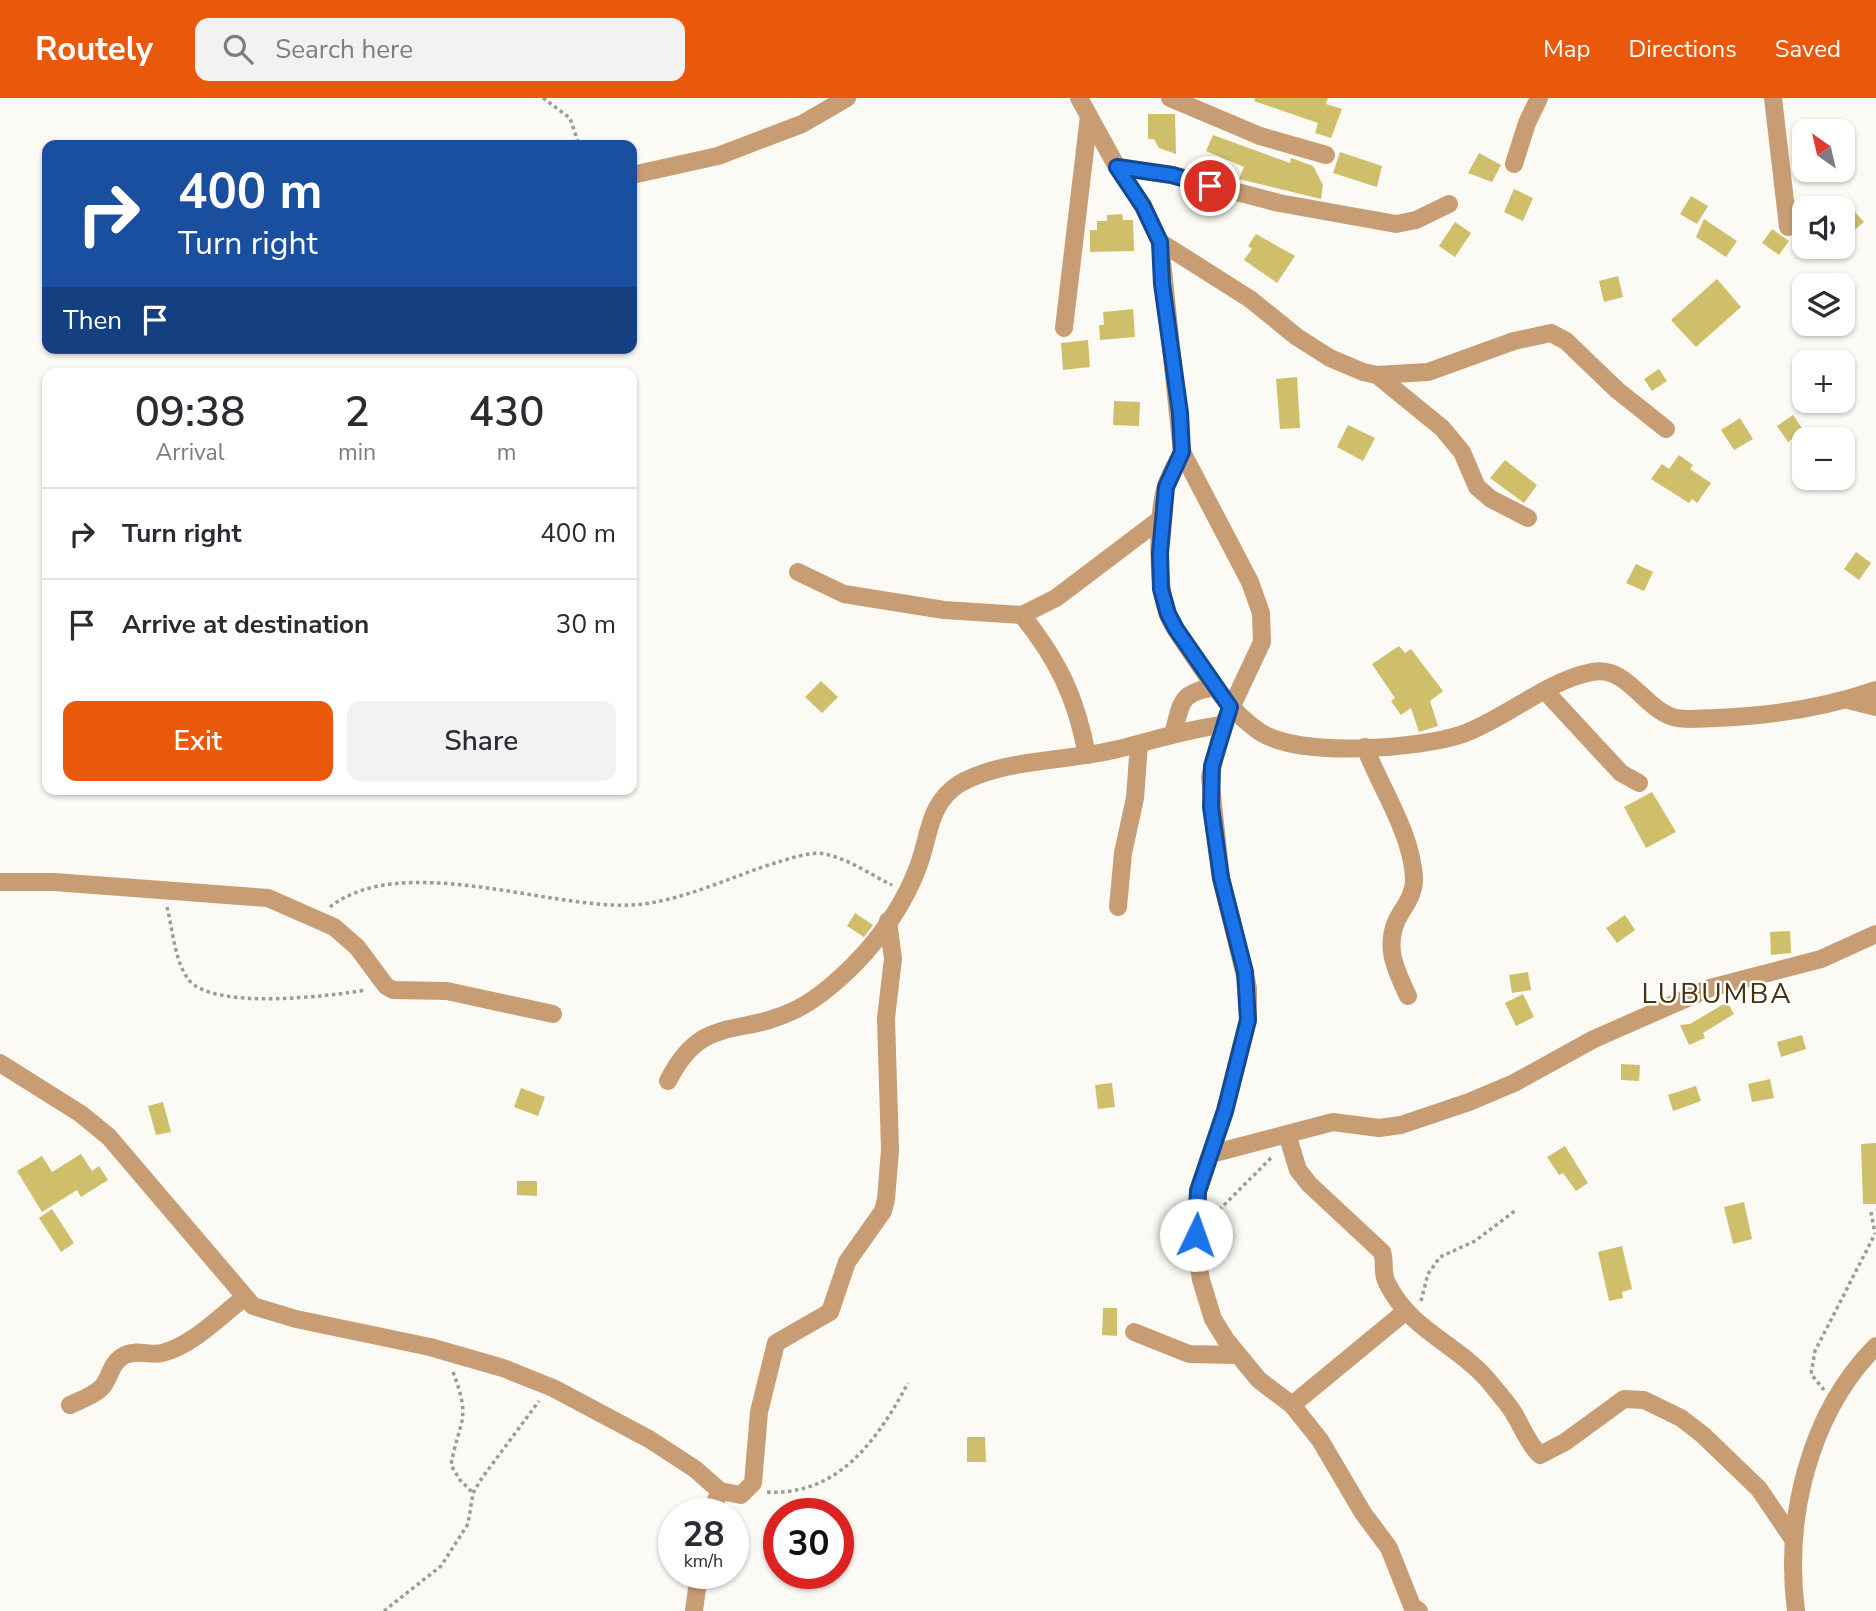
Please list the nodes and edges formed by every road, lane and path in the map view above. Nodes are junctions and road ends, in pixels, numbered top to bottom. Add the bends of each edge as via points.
1 (543, 98) edge
2 (847, 98) edge
3 (1079, 98) edge
4 (1170, 98) edge
5 (1539, 98) edge
6 (1773, 98) edge
7 (1089, 116) junction
8 (577, 140) edge
9 (1326, 155) dead end
10 (1514, 164) dead end
11 (1117, 167) junction
12 (637, 174) edge
13 (1449, 204) dead end
14 (1788, 227) dead end
15 (1160, 242) junction
16 (1064, 328) dead end
17 (1377, 375) junction
18 (1666, 429) dead end
19 (1182, 452) junction
20 (1163, 517) junction
21 (1528, 518) dead end
22 (798, 572) dead end
23 (1021, 615) junction
24 (1215, 687) junction
25 (1876, 690) edge
26 (1546, 692) junction
27 (1848, 700) junction
28 (1230, 707) junction
29 (1876, 707) edge
30 (1223, 725) junction
31 (1173, 734) junction
32 (1139, 744) junction
33 (1365, 747) junction
34 (1087, 755) junction
35 (1639, 783) dead end
36 (0, 882) edge
37 (162, 891) junction
38 (906, 891) junction
39 (1118, 907) dead end
40 (317, 917) junction
41 (888, 921) junction
42 (1871, 942) edge
43 (386, 986) junction
44 (1408, 996) dead end
45 (553, 1014) dead end
46 (0, 1063) edge
47 (668, 1081) dead end
48 (1289, 1138) junction
49 (1211, 1154) junction
50 (1516, 1210) dead end
51 (1871, 1212) dead end
52 (1196, 1235) junction
53 (1876, 1235) edge
54 (244, 1298) junction
55 (1411, 1317) junction
56 (1135, 1332) dead end
57 (1876, 1346) edge
58 (445, 1351) junction
59 (1237, 1355) junction
60 (908, 1383) dead end
61 (553, 1388) junction
62 (1834, 1402) junction
63 (70, 1405) dead end
64 (1292, 1405) junction
65 (748, 1491) junction
66 (720, 1492) junction
67 (473, 1493) junction
68 (717, 1498) edge
69 (1794, 1539) junction
70 (697, 1589) edge
71 (384, 1611) edge
72 (694, 1611) edge
73 (1419, 1611) edge
74 (1796, 1611) edge

1 - 8 path via 570,118
2 - 12 street via 802,124 718,156
3 - 7 street
4 - 9 street via 1260,136
5 - 10 street
6 - 14 street
7 - 11 street
7 - 16 street
11 - 13 street via 1396,224
11 - 15 street
15 - 17 street via 1250,299 1330,358
15 - 19 street
17 - 18 street via 1428,372 1514,341 1551,333
17 - 21 street via 1442,428 1462,452 1477,487
19 - 20 street via 1166,487
19 - 28 street via 1250,582 1261,613 1262,642
20 - 23 street via 1056,598
20 - 24 street via 1161,589 1168,614
22 - 23 street via 844,594 944,610
23 - 34 street via 1063,672
24 - 28 street
24 - 31 street via 1194,691 1182,701
25 - 27 street
26 - 27 street via 1593,672 1610,673 1673,717 1697,719 1779,714
26 - 33 street via 1464,734
26 - 35 street via 1621,773
27 - 29 street
28 - 30 street
28 - 33 street via 1267,736 1318,747
30 - 31 street
30 - 49 street via 1212,766 1211,807 1221,878 1248,989 1248,1020
31 - 32 street
32 - 34 street
32 - 39 street
33 - 44 street via 1411,856 1412,896 1395,922 1390,954
34 - 38 street via 1003,769 958,785 940,801 932,816 920,864
36 - 37 street
37 - 40 street via 268,898
37 - 43 path via 181,967 190,982 205,991 227,996 326,996
38 - 40 path via 823,853 753,869 679,897 632,905 559,901 458,884 402,885 352,894
38 - 41 street
40 - 43 street via 357,947
41 - 47 street via 865,953 797,1009 701,1038 687,1048
41 - 65 street via 893,960 886,1018 890,1150 883,1211 847,1262 830,1312 776,1343 759,1412 756,1476
42 - 48 street via 1710,988 1469,1102 1401,1125 1379,1128 1332,1122
43 - 45 street via 401,991 447,990
46 - 54 street via 109,1137
48 - 49 street
48 - 52 path
48 - 55 street via 1298,1170 1309,1184 1382,1252 1382,1272
49 - 52 street via 1198,1191
50 - 55 path via 1475,1241 1435,1262
51 - 53 path
52 - 59 street via 1201,1280 1213,1319
53 - 62 path via 1811,1366 1816,1381
54 - 58 street via 262,1311
54 - 63 street via 172,1349 125,1355 115,1362 102,1387
55 - 64 street
55 - 69 street via 1485,1377 1540,1455 1624,1399 1644,1400 1703,1435 1759,1489
56 - 59 street via 1189,1353
57 - 62 street
58 - 61 street
58 - 67 path via 464,1413 451,1465
59 - 64 street via 1259,1380
60 - 65 path via 876,1439 829,1478 796,1491
61 - 66 street via 649,1439
61 - 67 path via 531,1408
62 - 69 street via 1810,1461
64 - 73 street via 1320,1440 1389,1548 1412,1606
65 - 66 street via 741,1495
66 - 68 street
67 - 71 path via 468,1524 441,1566
69 - 74 street
70 - 72 street

